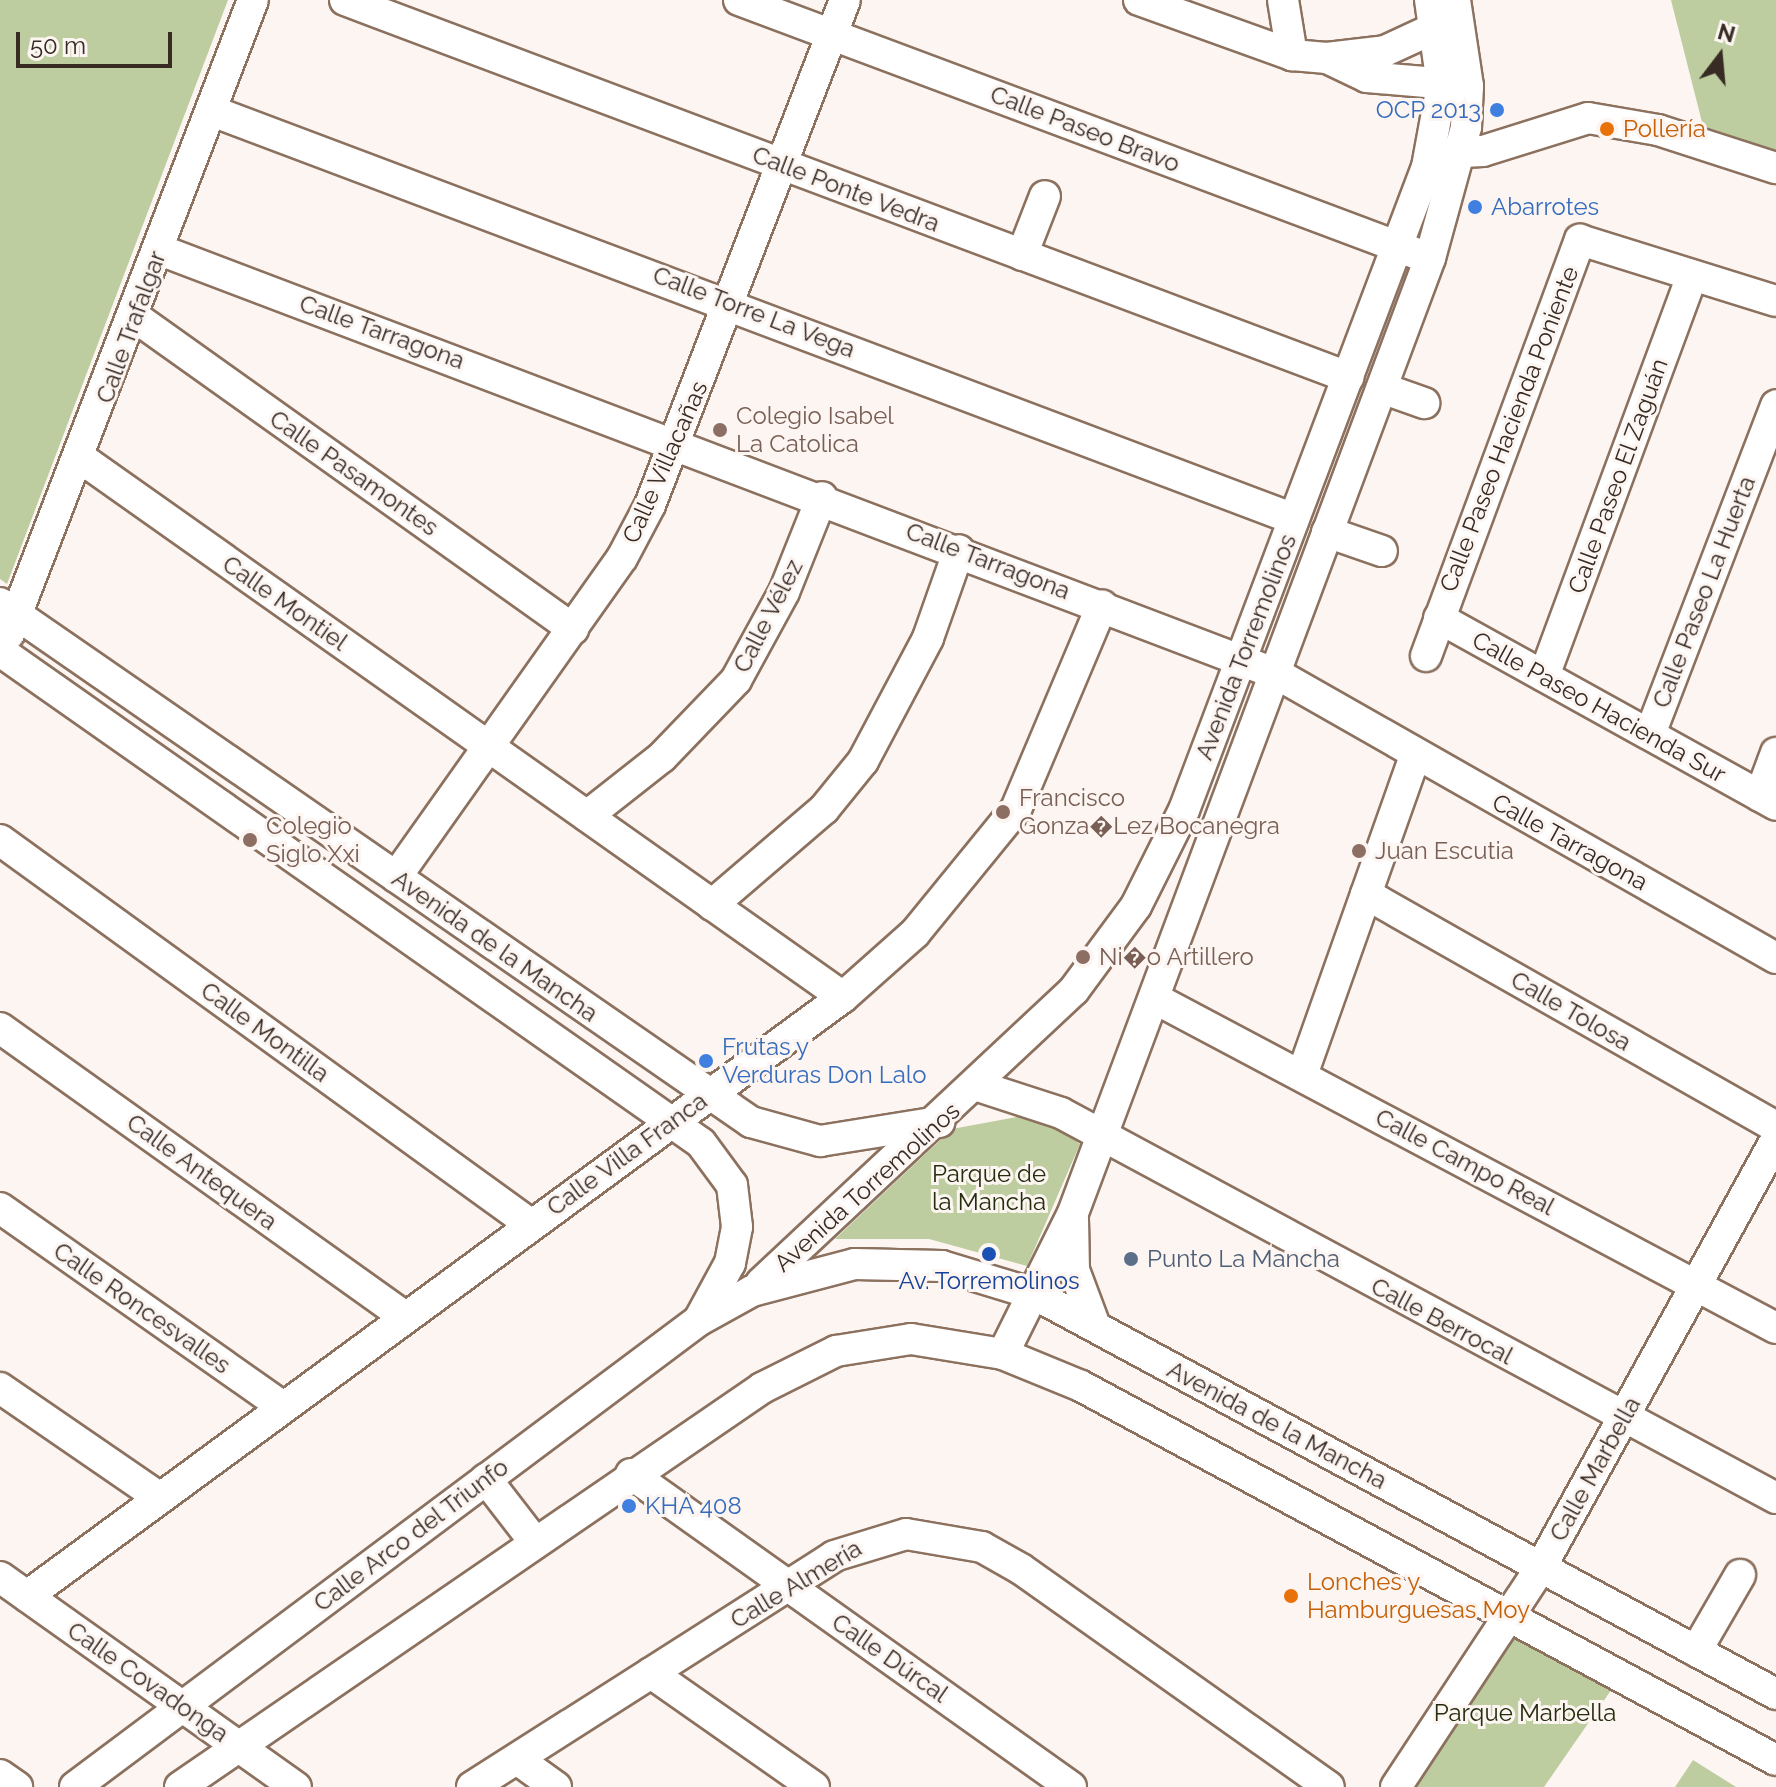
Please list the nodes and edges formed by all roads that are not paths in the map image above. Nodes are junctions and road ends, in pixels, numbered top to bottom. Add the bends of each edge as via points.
1 (253, 0) edge
2 (345, 0) edge
3 (739, 0) edge
4 (845, 0) edge
5 (1139, 0) edge
6 (1283, 0) edge
7 (1451, 9) edge
8 (832, 35) junction
9 (1292, 55) junction
10 (1327, 58) junction
11 (1455, 85) junction
12 (212, 111) junction
13 (1446, 154) junction
14 (784, 165) junction
15 (1776, 168) edge
16 (1045, 196) dead end
17 (1399, 247) junction
18 (160, 250) junction
19 (1022, 255) junction
20 (1430, 258) junction
21 (1692, 275) junction
22 (1776, 301) edge
23 (732, 302) junction
24 (135, 317) junction
25 (1348, 377) junction
26 (1382, 388) junction
27 (1424, 403) dead end
28 (1776, 405) edge
29 (679, 442) junction
30 (82, 459) junction
31 (822, 497) junction
32 (1294, 519) junction
33 (1327, 532) junction
34 (959, 550) junction
35 (1382, 551) dead end
36 (1102, 605) junction
37 (9, 610) edge
38 (1439, 618) junction
39 (573, 629) junction
40 (0, 650) edge
41 (1426, 656) dead end
42 (1241, 659) junction
43 (1277, 674) junction
44 (1544, 676) junction
45 (1650, 734) junction
46 (488, 746) junction
47 (1776, 753) edge
48 (1415, 756) junction
49 (1768, 800) edge
50 (587, 816) junction
51 (0, 840) edge
52 (396, 877) junction
53 (1366, 894) junction
54 (712, 905) junction
55 (1776, 958) edge
56 (843, 997) junction
57 (1154, 998) junction
58 (0, 1028) edge
59 (1302, 1075) junction
60 (978, 1086) junction
61 (708, 1094) junction
62 (670, 1121) junction
63 (941, 1121) junction
64 (1776, 1127) edge
65 (1776, 1140) edge
66 (1101, 1141) junction
67 (0, 1208) edge
68 (1073, 1213) junction
69 (530, 1224) junction
70 (1696, 1285) junction
71 (752, 1291) junction
72 (1034, 1294) junction
73 (405, 1317) junction
74 (698, 1321) junction
75 (1095, 1326) junction
76 (1776, 1328) edge
77 (1003, 1354) junction
78 (0, 1388) edge
79 (283, 1407) junction
80 (1624, 1417) junction
81 (631, 1474) junction
82 (486, 1479) junction
83 (160, 1498) junction
84 (1776, 1498) edge
85 (534, 1541) junction
86 (1541, 1567) junction
87 (1740, 1575) dead end
88 (0, 1577) edge
89 (788, 1586) junction
90 (27, 1596) junction
91 (1510, 1617) junction
92 (1696, 1651) junction
93 (651, 1673) junction
94 (1776, 1694) edge
95 (182, 1707) junction
96 (239, 1746) junction
97 (517, 1759) junction
98 (1776, 1760) edge
99 (0, 1775) edge
100 (17, 1787) edge
101 (75, 1787) edge
102 (180, 1787) edge
103 (296, 1787) edge
104 (472, 1787) edge
105 (556, 1787) edge
106 (814, 1787) edge
107 (1071, 1787) edge
108 (1329, 1787) edge
109 (1396, 1787) edge

1 - 12 street, Calle Trafalgar
2 - 14 street, Calle Ponte Vedra
3 - 8 street, Calle Paseo Bravo
4 - 8 street, Calle Villacañas
5 - 9 street
6 - 9 street
7 - 10 street via 1385,51
7 - 11 street, Avenida Torremolinos
8 - 14 street, Calle Villacañas
8 - 17 street, Calle Paseo Bravo
9 - 10 street
10 - 11 street via 1367,77
11 - 13 street, Avenida Torremolinos
12 - 18 street, Calle Trafalgar
12 - 23 street, Calle Torre La Vega
13 - 15 street via 1588,118 1658,130
13 - 17 street, Avenida Torremolinos
13 - 20 street, Avenida Torremolinos
14 - 19 street, Calle Ponte Vedra
14 - 23 street, Calle Villacañas
16 - 19 street
17 - 20 street, Calle Paseo Bravo
17 - 25 street, Avenida Torremolinos
18 - 24 street, Calle Trafalgar
18 - 29 street, Calle Tarragona
19 - 25 street, Calle Ponte Vedra
20 - 26 street, Avenida Torremolinos
21 - 22 street
21 - 38 street, Calle Paseo Hacienda Poniente via 1580,240
21 - 44 street, Calle Paseo El Zaguán
23 - 29 street, Calle Villacañas
23 - 32 street, Calle Torre La Vega
24 - 30 street, Calle Trafalgar
24 - 39 street, Calle Pasamontes
25 - 32 street, Avenida Torremolinos
26 - 27 street
26 - 33 street, Avenida Torremolinos
28 - 45 street, Calle Paseo La Huerta
29 - 31 street, Calle Tarragona
29 - 39 street, Calle Villacañas via 622,558
30 - 37 street, Calle Trafalgar
30 - 46 street, Calle Montiel
31 - 34 street, Calle Tarragona
31 - 50 street, Calle Vélez via 784,592 736,680 662,757
32 - 42 street, Avenida Torremolinos
33 - 35 street
33 - 43 street, Avenida Torremolinos
34 - 36 street, Calle Tarragona
34 - 54 street via 922,651 863,761 824,809
36 - 42 street, Calle Tarragona
36 - 56 street, Calle Villa Franca via 1016,809 915,933
37 - 40 street, Calle Trafalgar
37 - 52 street, Avenida de la Mancha
38 - 41 street, Calle Paseo Hacienda Poniente
38 - 44 street, Calle Paseo Hacienda Sur
39 - 46 street, Calle Villacañas
40 - 62 street, Avenida de la Mancha
42 - 43 street, Calle Tarragona
42 - 60 street, Avenida Torremolinos via 1184,810 1136,906 1074,990
43 - 48 street, Calle Tarragona
43 - 57 street, Avenida Torremolinos
44 - 45 street, Calle Paseo Hacienda Sur
45 - 49 street, Calle Paseo Hacienda Sur
46 - 50 street, Calle Montiel
46 - 52 street, Calle Villacañas
47 - 49 street
48 - 53 street
48 - 55 street, Calle Tarragona
50 - 54 street, Calle Montiel
51 - 69 street, Calle Montilla
52 - 61 street, Avenida de la Mancha
53 - 59 street
53 - 64 street, Calle Tolosa
54 - 56 street, Calle Montiel
56 - 61 street, Calle Villa Franca
57 - 59 street, Calle Campo Real
57 - 66 street, Avenida Torremolinos
58 - 73 street, Calle Antequera
59 - 70 street, Calle Campo Real
60 - 63 street, Avenida Torremolinos
60 - 66 street, Calle Berrocal via 1061,1113
61 - 62 street, Calle Villa Franca
61 - 63 street, Avenida de la Mancha via 751,1122 820,1141
62 - 69 street, Calle Villa Franca
62 - 74 street, Avenida de la Mancha via 701,1143 734,1199 730,1263
63 - 71 street, Avenida Torremolinos
65 - 70 street, Calle Marbella
66 - 68 street, Avenida Torremolinos
66 - 80 street, Calle Berrocal
67 - 79 street, Calle Roncesvalles
68 - 72 street, Avenida Torremolinos
68 - 75 street via 1074,1270
69 - 73 street, Calle Villa Franca
70 - 76 street, Calle Campo Real
70 - 80 street, Calle Marbella
71 - 72 street, Avenida de la Mancha via 807,1273 899,1262 990,1277
71 - 74 street, Calle Arco del Triunfo
72 - 75 street, Avenida de la Mancha
72 - 77 street, Avenida Torremolinos
73 - 79 street, Calle Villa Franca
74 - 82 street, Calle Arco del Triunfo
75 - 86 street, Avenida de la Mancha
77 - 81 street via 911,1339 872,1343 798,1367
77 - 91 street via 1081,1386
78 - 83 street
79 - 83 street, Calle Villa Franca
80 - 84 street, Calle Berrocal
80 - 86 street, Calle Marbella
81 - 85 street
81 - 89 street, Calle Dúrcal
82 - 85 street
82 - 95 street, Calle Arco del Triunfo
83 - 90 street, Calle Villa Franca
85 - 96 street
86 - 91 street, Calle Marbella
86 - 92 street, Avenida de la Mancha
87 - 92 street
88 - 90 street, Calle Covadonga
89 - 93 street, Calle Almería
89 - 107 street, Calle Dúrcal
89 - 108 street, Calle Almería via 870,1540 906,1534 982,1547
90 - 95 street, Calle Covadonga
91 - 98 street
91 - 109 street, Calle Marbella
92 - 94 street, Avenida de la Mancha
93 - 97 street, Calle Almería
93 - 106 street
95 - 96 street, Calle Covadonga
95 - 101 street, Calle Arco del Triunfo
96 - 102 street
96 - 103 street, Calle Covadonga
97 - 104 street, Calle Almería
97 - 105 street
99 - 100 street

